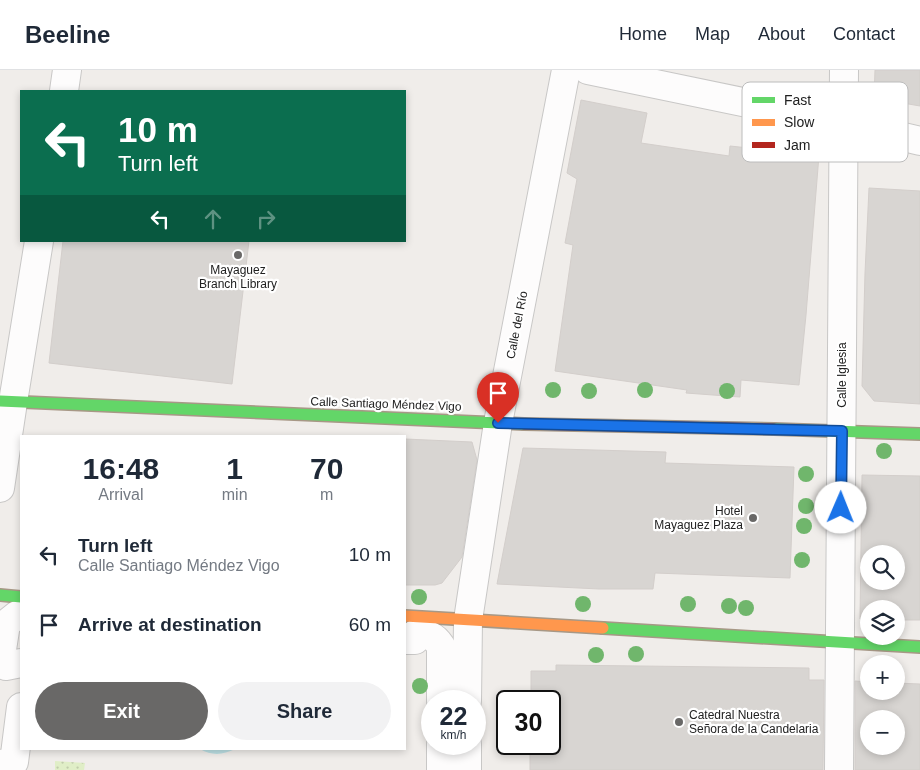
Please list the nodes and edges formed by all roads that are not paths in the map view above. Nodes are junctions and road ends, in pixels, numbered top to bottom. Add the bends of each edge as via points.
1 (67, 70) edge
2 (566, 70) edge
3 (588, 70) edge
4 (64, 90) edge
5 (742, 102) edge
6 (844, 162) edge
7 (39, 242) edge
8 (6, 402) edge
9 (498, 423) junction
10 (842, 431) junction
11 (920, 434) edge
12 (0, 488) edge
13 (0, 595) edge
14 (20, 596) edge
15 (20, 614) edge
16 (406, 616) edge
17 (468, 620) junction
18 (406, 640) edge
19 (840, 643) junction
20 (920, 648) edge
21 (20, 663) edge
22 (441, 690) edge
23 (467, 690) edge
24 (20, 715) edge
25 (441, 755) edge
26 (467, 755) edge
27 (0, 764) edge
28 (441, 770) edge
29 (467, 770) edge
30 (839, 770) edge

1 - 4 street
2 - 9 street, Calle del Río
3 - 5 street
6 - 10 street, Calle Iglesia
7 - 8 street
8 - 9 main road, Calle Santiago Méndez Vigo
8 - 12 street
9 - 10 main road, Calle Santiago Méndez Vigo
9 - 17 street, Calle del Río
10 - 11 main road, Calle Santiago Méndez Vigo
10 - 19 street, Calle Iglesia
13 - 14 main road
15 - 21 street via 6,624 0,662 6,666
16 - 17 main road
17 - 19 main road
17 - 23 street, Calle del Río
18 - 22 street via 415,640 415,634 430,635 437,640 441,646
19 - 20 main road
19 - 30 street, Calle Iglesia
24 - 27 street via 14,762
25 - 28 street
26 - 29 street

